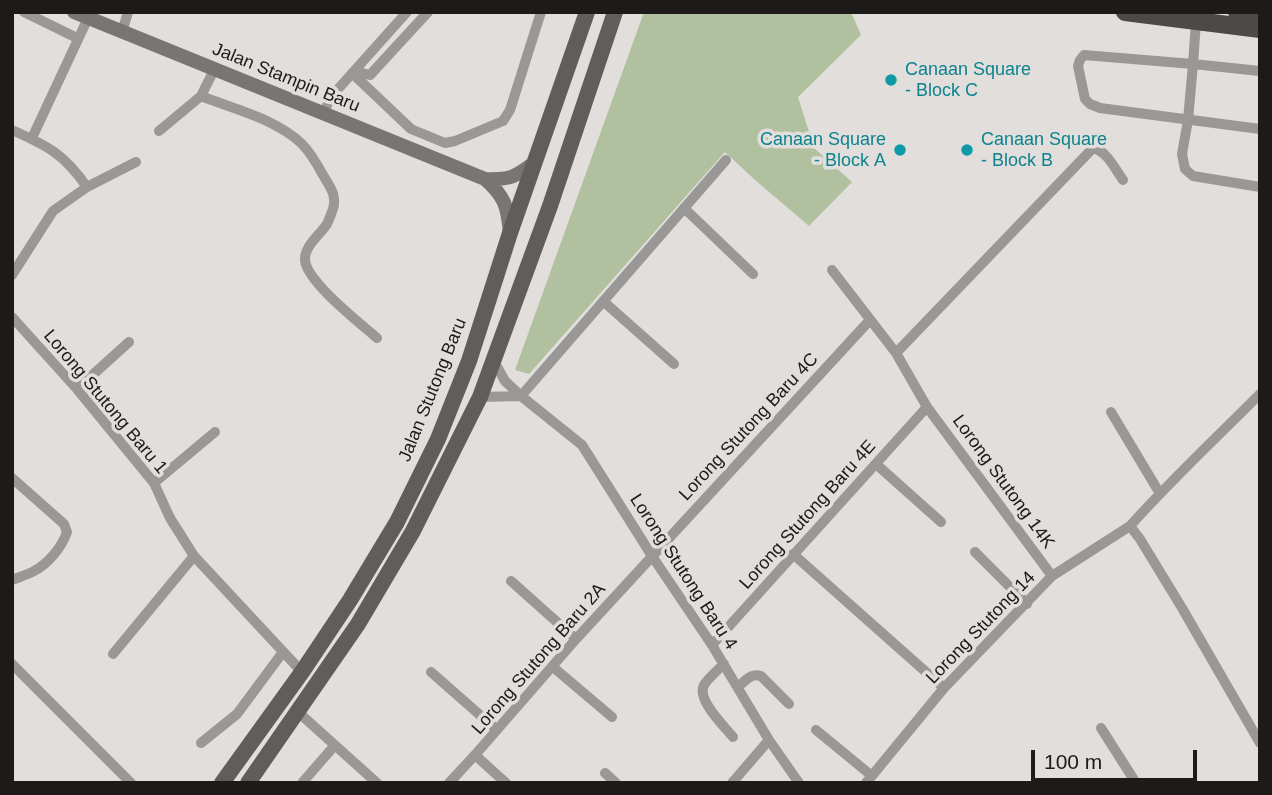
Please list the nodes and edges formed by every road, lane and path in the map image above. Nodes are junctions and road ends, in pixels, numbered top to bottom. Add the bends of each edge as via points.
1 (24, 12) edge
2 (128, 12) edge
3 (407, 12) edge
4 (428, 12) edge
5 (541, 12) edge
6 (587, 12) edge
7 (615, 12) edge
8 (1125, 12) edge
9 (1237, 12) edge
10 (1260, 14) edge
11 (81, 15) edge
12 (1196, 22) junction
13 (1260, 29) edge
14 (122, 32) junction
15 (77, 38) junction
16 (1193, 64) junction
17 (214, 70) junction
18 (355, 71) junction
19 (1260, 71) edge
20 (201, 96) junction
21 (324, 113) junction
22 (1188, 120) junction
23 (1260, 128) edge
24 (12, 130) edge
25 (159, 131) dead end
26 (32, 138) junction
27 (726, 160) dead end
28 (136, 162) dead end
29 (535, 162) junction
30 (485, 179) junction
31 (1123, 180) dead end
32 (87, 187) junction
33 (1260, 187) edge
34 (684, 208) junction
35 (510, 233) junction
36 (832, 270) dead end
37 (753, 274) dead end
38 (12, 275) edge
39 (603, 301) junction
40 (12, 317) edge
41 (870, 320) junction
42 (377, 338) dead end
43 (129, 342) dead end
44 (896, 352) junction
45 (495, 355) junction
46 (674, 364) dead end
47 (77, 389) junction
48 (1260, 394) edge
49 (521, 396) junction
50 (480, 397) junction
51 (927, 407) junction
52 (1111, 412) dead end
53 (215, 432) dead end
54 (876, 464) junction
55 (12, 478) edge
56 (154, 483) junction
57 (1160, 492) junction
58 (942, 522) dead end
59 (1130, 526) junction
60 (975, 552) dead end
61 (793, 554) junction
62 (194, 556) junction
63 (652, 556) junction
64 (1052, 576) junction
65 (12, 580) edge
66 (511, 581) dead end
67 (1027, 604) junction
68 (576, 639) junction
69 (712, 645) junction
70 (283, 652) junction
71 (113, 654) dead end
72 (12, 664) edge
73 (724, 664) junction
74 (553, 667) junction
75 (431, 671) dead end
76 (302, 672) junction
77 (738, 687) junction
78 (944, 688) junction
79 (789, 704) dead end
80 (298, 712) junction
81 (612, 718) dead end
82 (1101, 727) dead end
83 (498, 730) junction
84 (816, 730) dead end
85 (733, 737) dead end
86 (769, 740) junction
87 (201, 743) dead end
88 (1260, 743) edge
89 (335, 745) junction
90 (475, 755) junction
91 (606, 774) dead end
92 (869, 779) edge
93 (131, 783) edge
94 (222, 783) edge
95 (248, 783) edge
96 (302, 783) edge
97 (377, 783) edge
98 (449, 783) edge
99 (506, 783) edge
100 (616, 783) edge
101 (732, 783) edge
102 (799, 783) edge
103 (1136, 783) edge

1 - 15 street
2 - 14 street
3 - 18 street
4 - 18 street via 370,75
5 - 18 street via 503,121 455,141 445,143 411,129
6 - 29 main road, Jalan Stutong Baru
7 - 45 main road
8 - 12 highway
9 - 10 highway
11 - 14 street, Jalan Stampin Baru
11 - 15 street
12 - 13 highway
12 - 16 street
14 - 17 street, Jalan Stampin Baru
15 - 26 street
16 - 19 street
16 - 22 street
16 - 22 street via 1084,55 1078,66 1090,104
17 - 20 street
17 - 21 street, Jalan Stampin Baru
18 - 21 street via 330,98
20 - 25 street
20 - 42 street via 293,136 312,156 335,200 326,225 307,249 308,269 314,280
21 - 30 street, Jalan Stampin Baru
22 - 23 street
22 - 33 street via 1182,154 1185,169 1194,176
24 - 26 street
26 - 32 street via 61,156
27 - 34 street
28 - 32 street
29 - 30 street, Jalan Stampin Baru via 506,180
29 - 35 main road, Jalan Stutong Baru
30 - 35 street, Jalan Stampin Baru via 507,205
31 - 44 street via 1103,152 1093,148
32 - 38 street via 53,211
34 - 37 street
34 - 39 street
35 - 76 main road, Jalan Stutong Baru via 438,439 397,522
36 - 41 street, Lorong Stutong 14K
39 - 46 street
39 - 49 street
40 - 47 street, Lorong Stutong Baru 1
41 - 44 street, Lorong Stutong 14K
41 - 63 street, Lorong Stutong Baru 4C
43 - 47 street
44 - 51 street, Lorong Stutong 14K
45 - 49 street, Lorong Stutong Baru 4 via 505,381
45 - 50 main road
47 - 56 street, Lorong Stutong Baru 1
48 - 57 street, Lorong Stutong 14
49 - 50 street
49 - 63 street, Lorong Stutong Baru 4 via 582,445
50 - 80 main road via 413,531
51 - 54 street, Lorong Stutong Baru 4E
51 - 64 street, Lorong Stutong 14K
52 - 57 street
53 - 56 street
54 - 58 street
54 - 61 street, Lorong Stutong Baru 4E
55 - 65 street via 64,524 67,532 48,561
56 - 62 street, Lorong Stutong Baru 1
57 - 59 street, Lorong Stutong 14
59 - 64 street, Lorong Stutong 14
59 - 88 street
60 - 67 street
61 - 69 street, Lorong Stutong Baru 4E
61 - 78 street
62 - 70 street, Lorong Stutong Baru 1
62 - 71 street
63 - 68 street, Lorong Stutong Baru 2A
63 - 69 street, Lorong Stutong Baru 4
64 - 67 street, Lorong Stutong 14
66 - 68 street
67 - 78 street, Lorong Stutong 14
68 - 74 street, Lorong Stutong Baru 2A
69 - 73 street, Lorong Stutong Baru 4
70 - 76 street, Lorong Stutong Baru 1
70 - 87 street via 237,714
72 - 93 street
73 - 77 street, Lorong Stutong Baru 4
73 - 85 street via 702,693
74 - 81 street
74 - 83 street, Lorong Stutong Baru 2A
75 - 83 street
76 - 94 main road, Jalan Stutong Baru
77 - 79 street via 750,676 761,676
77 - 86 street, Lorong Stutong Baru 4
78 - 92 street, Lorong Stutong 14
80 - 89 street
80 - 95 main road
82 - 103 street
83 - 90 street, Lorong Stutong Baru 2A
84 - 92 street
86 - 101 street
86 - 102 street, Lorong Stutong Baru 4
89 - 96 street
89 - 97 street
90 - 98 street, Lorong Stutong Baru 2A
90 - 99 street
91 - 100 street

